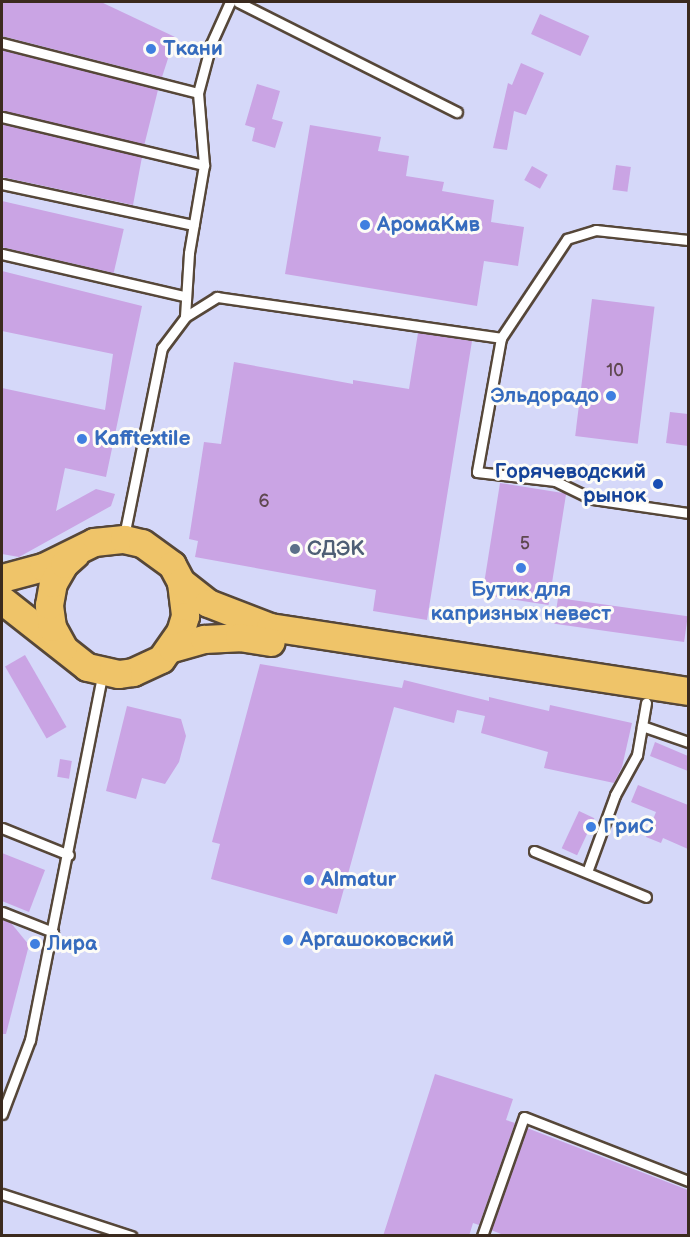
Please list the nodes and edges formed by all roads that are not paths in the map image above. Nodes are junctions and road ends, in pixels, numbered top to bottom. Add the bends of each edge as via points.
1 (230, 2) edge
2 (238, 2) edge
3 (2, 43) edge
4 (198, 93) junction
5 (457, 112) dead end
6 (2, 117) edge
7 (204, 165) junction
8 (2, 184) edge
9 (194, 225) junction
10 (688, 240) edge
11 (2, 254) edge
12 (184, 296) junction
13 (185, 316) junction
14 (501, 338) junction
15 (688, 513) edge
16 (124, 539) junction
17 (81, 549) junction
18 (2, 578) edge
19 (181, 582) junction
20 (2, 600) edge
21 (63, 646) junction
22 (171, 648) junction
23 (103, 673) junction
24 (688, 691) edge
25 (688, 710) edge
26 (644, 714) junction
27 (688, 742) edge
28 (2, 828) edge
29 (534, 851) dead end
30 (69, 855) junction
31 (587, 872) junction
32 (646, 897) dead end
33 (2, 912) edge
34 (53, 932) junction
35 (2, 1083) edge
36 (12, 1087) junction
37 (2, 1114) edge
38 (688, 1180) edge
39 (2, 1194) edge
40 (131, 1236) edge
41 (482, 1236) edge

1 - 4 lane via 211,44
2 - 5 lane
3 - 4 lane
4 - 7 lane
6 - 7 lane
7 - 9 lane
8 - 9 lane
9 - 12 lane
10 - 14 lane via 596,230 567,239
11 - 12 lane
12 - 13 lane
13 - 14 lane via 218,297
13 - 16 lane via 162,348
14 - 15 lane via 477,472 555,481 592,499
16 - 17 main road via 109,539
16 - 19 main road via 158,552
17 - 18 main road via 44,567
17 - 21 main road via 59,573 49,605 52,627
19 - 22 main road via 185,616
19 - 24 main road via 207,603 270,627
20 - 21 main road
21 - 23 main road via 74,658
22 - 23 main road via 161,659 133,672
22 - 26 main road via 204,639 239,637
23 - 30 lane
25 - 26 main road
26 - 27 lane
26 - 31 lane via 637,755 615,795
28 - 30 lane
29 - 31 lane
30 - 34 lane
31 - 32 lane
33 - 34 lane
34 - 36 lane via 30,1040
35 - 36 lane
36 - 37 lane
38 - 41 lane via 524,1117
39 - 40 lane

